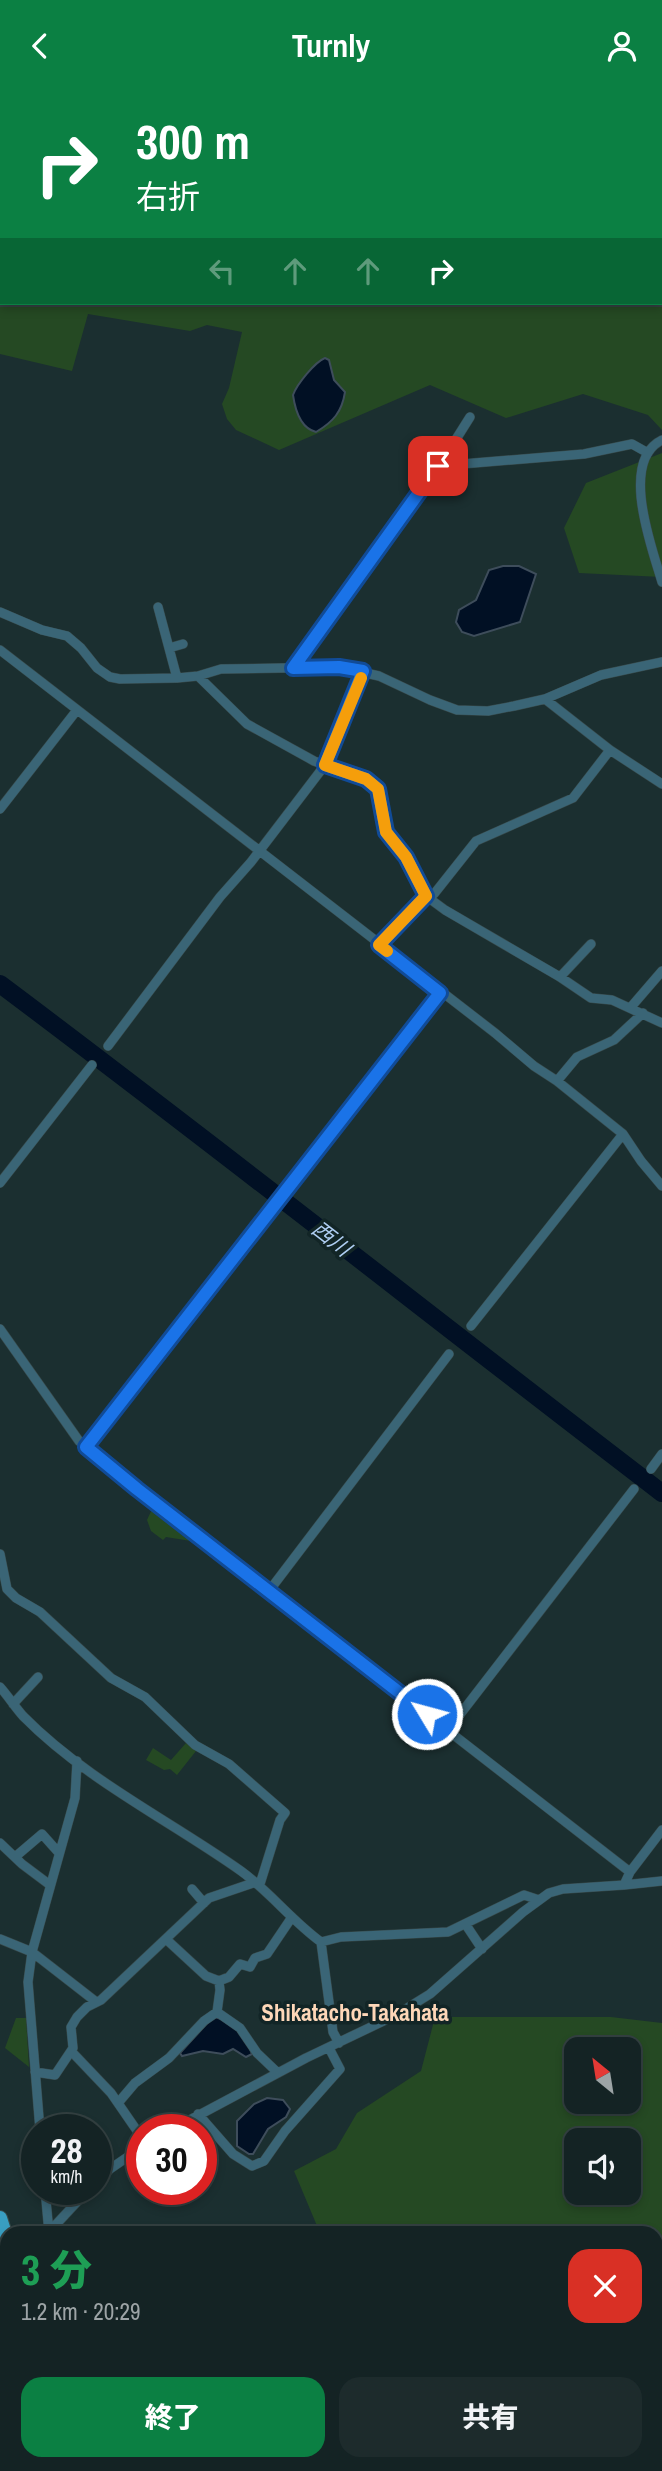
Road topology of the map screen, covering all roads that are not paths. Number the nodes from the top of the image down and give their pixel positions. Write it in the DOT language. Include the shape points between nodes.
graph roads {
  1 [pos="470,417"];
  2 [pos="662,440"];
  3 [pos="648,453"];
  4 [pos="438,466"];
  5 [pos="662,582"];
  6 [pos="159,607"];
  7 [pos="0,612"];
  8 [pos="183,644"];
  9 [pos="169,648"];
  10 [pos="0,650"];
  11 [pos="662,662"];
  12 [pos="293,668"];
  13 [pos="363,671"];
  14 [pos="198,676"];
  15 [pos="177,678"];
  16 [pos="545,699"];
  17 [pos="77,710"];
  18 [pos="610,750"];
  19 [pos="325,765"];
  20 [pos="662,784"];
  21 [pos="0,809"];
  22 [pos="258,850"];
  23 [pos="426,896"];
  24 [pos="591,944"];
  25 [pos="379,945"];
  26 [pos="662,971"];
  27 [pos="560,977"];
  28 [pos="440,993"];
  29 [pos="631,1007"];
  30 [pos="643,1013"];
  31 [pos="662,1023"];
  32 [pos="108,1046"];
  33 [pos="92,1065"];
  34 [pos="557,1081"];
  35 [pos="623,1134"];
  36 [pos="0,1183"];
  37 [pos="662,1186"];
  38 [pos="471,1326"];
  39 [pos="0,1329"];
  40 [pos="449,1354"];
  41 [pos="86,1447"];
  42 [pos="662,1454"];
  43 [pos="651,1469"];
  44 [pos="634,1489"];
  45 [pos="0,1554"];
  46 [pos="269,1591"];
  47 [pos="38,1677"];
  48 [pos="0,1686"];
  49 [pos="13,1704"];
  50 [pos="448,1730"];
  51 [pos="77,1761"];
  52 [pos="662,1830"];
  53 [pos="0,1843"];
  54 [pos="59,1853"];
  55 [pos="15,1857"];
  56 [pos="629,1872"];
  57 [pos="662,1881"];
  58 [pos="258,1883"];
  59 [pos="50,1885"];
  60 [pos="624,1885"];
  61 [pos="192,1889"];
  62 [pos="539,1900"];
  63 [pos="204,1903"];
  64 [pos="292,1917"];
  65 [pos="466,1925"];
  66 [pos="0,1939"];
  67 [pos="167,1940"];
  68 [pos="321,1941"];
  69 [pos="482,1949"];
  70 [pos="32,1952"];
  71 [pos="219,1981"];
  72 [pos="95,2001"];
  73 [pos="216,2012"];
  74 [pos="340,2043"];
  75 [pos="329,2048"];
  76 [pos="71,2052"];
  77 [pos="35,2072"];
  78 [pos="278,2073"];
  79 [pos="118,2103"];
  80 [pos="39,2114"];
  81 [pos="198,2114"];
  82 [pos="126,2115"];
  83 [pos="217,2136"];
  84 [pos="47,2205"];
  85 [pos="74,2205"];
  86 [pos="48,2226"];
  87 [pos="55,2226"];
  1 -- 4 [label="street"];
  2 -- 3 [label="street"];
  3 -- 4 [label="street" via="632,444 584,454"];
  3 -- 5 [label="street" via="640,474 642,507"];
  4 -- 12 [label="street"];
  6 -- 9 [label="street"];
  7 -- 15 [label="street" via="67,636 110,677"];
  8 -- 9 [label="street"];
  9 -- 15 [label="street"];
  10 -- 17 [label="street"];
  11 -- 16 [label="street" via="601,675"];
  12 -- 13 [label="street"];
  12 -- 14 [label="street" via="221,669"];
  13 -- 16 [label="street" via="457,710 488,711"];
  13 -- 19 [label="street"];
  14 -- 15 [label="street"];
  14 -- 19 [label="street" via="247,724"];
  16 -- 18 [label="street"];
  17 -- 21 [label="street"];
  17 -- 22 [label="street"];
  18 -- 20 [label="street"];
  18 -- 23 [label="street" via="573,798 476,841 434,894"];
  19 -- 22 [label="street"];
  19 -- 23 [label="street" via="366,779 378,789 386,832 406,857"];
  22 -- 25 [label="street"];
  22 -- 32 [label="street"];
  23 -- 25 [label="street"];
  23 -- 27 [label="street"];
  24 -- 27 [label="street"];
  25 -- 28 [label="street"];
  26 -- 29 [label="street"];
  27 -- 29 [label="street" via="591,998"];
  28 -- 34 [label="street"];
  28 -- 41 [label="street"];
  29 -- 30 [label="street"];
  30 -- 31 [label="street"];
  30 -- 34 [label="street" via="614,1040 577,1057"];
  33 -- 36 [label="street"];
  34 -- 35 [label="street"];
  35 -- 37 [label="street"];
  35 -- 38 [label="street"];
  39 -- 41 [label="street"];
  40 -- 46 [label="street"];
  41 -- 46 [label="street"];
  42 -- 43 [label="street"];
  44 -- 50 [label="street"];
  45 -- 58 [label="street" via="7,1589 16,1598 40,1612 111,1678 145,1697 195,1745 229,1764 285,1813"];
  46 -- 50 [label="street"];
  47 -- 49 [label="street"];
  48 -- 49 [label="street"];
  49 -- 51 [label="street"];
  50 -- 56 [label="street"];
  51 -- 54 [label="street" via="75,1798"];
  51 -- 58 [label="street"];
  52 -- 56 [label="street"];
  53 -- 55 [label="street"];
  54 -- 55 [label="street" via="41,1834"];
  54 -- 59 [label="street"];
  55 -- 59 [label="street"];
  56 -- 60 [label="street"];
  57 -- 60 [label="street"];
  58 -- 63 [label="street"];
  58 -- 64 [label="street"];
  59 -- 70 [label="street"];
  60 -- 62 [label="street" via="563,1889"];
  61 -- 63 [label="street"];
  62 -- 65 [label="street" via="524,1895"];
  62 -- 69 [label="street"];
  63 -- 67 [label="street"];
  64 -- 68 [label="street"];
  64 -- 71 [label="street" via="267,1954 255,1958 250,1967 240,1964"];
  65 -- 68 [label="street" via="448,1933"];
  65 -- 69 [label="street"];
  66 -- 70 [label="street"];
  67 -- 71 [label="street" via="206,1976"];
  67 -- 72 [label="street"];
  68 -- 74 [label="street" via="333,2032"];
  69 -- 74 [label="street" via="430,1994"];
  70 -- 72 [label="street"];
  70 -- 77 [label="street" via="28,1982"];
  71 -- 73 [label="street"];
  72 -- 76 [label="street" via="71,2027"];
  73 -- 78 [label="street" via="240,2028"];
  73 -- 79 [label="street"];
  74 -- 75 [label="street"];
  75 -- 78 [label="street"];
  75 -- 83 [label="street" via="340,2069 264,2161 252,2166"];
  76 -- 77 [label="street" via="55,2075"];
  76 -- 79 [label="street"];
  77 -- 80 [label="street"];
  78 -- 81 [label="street"];
  79 -- 82 [label="street"];
  84 -- 86 [label="street"];
  85 -- 87 [label="street"];
}
